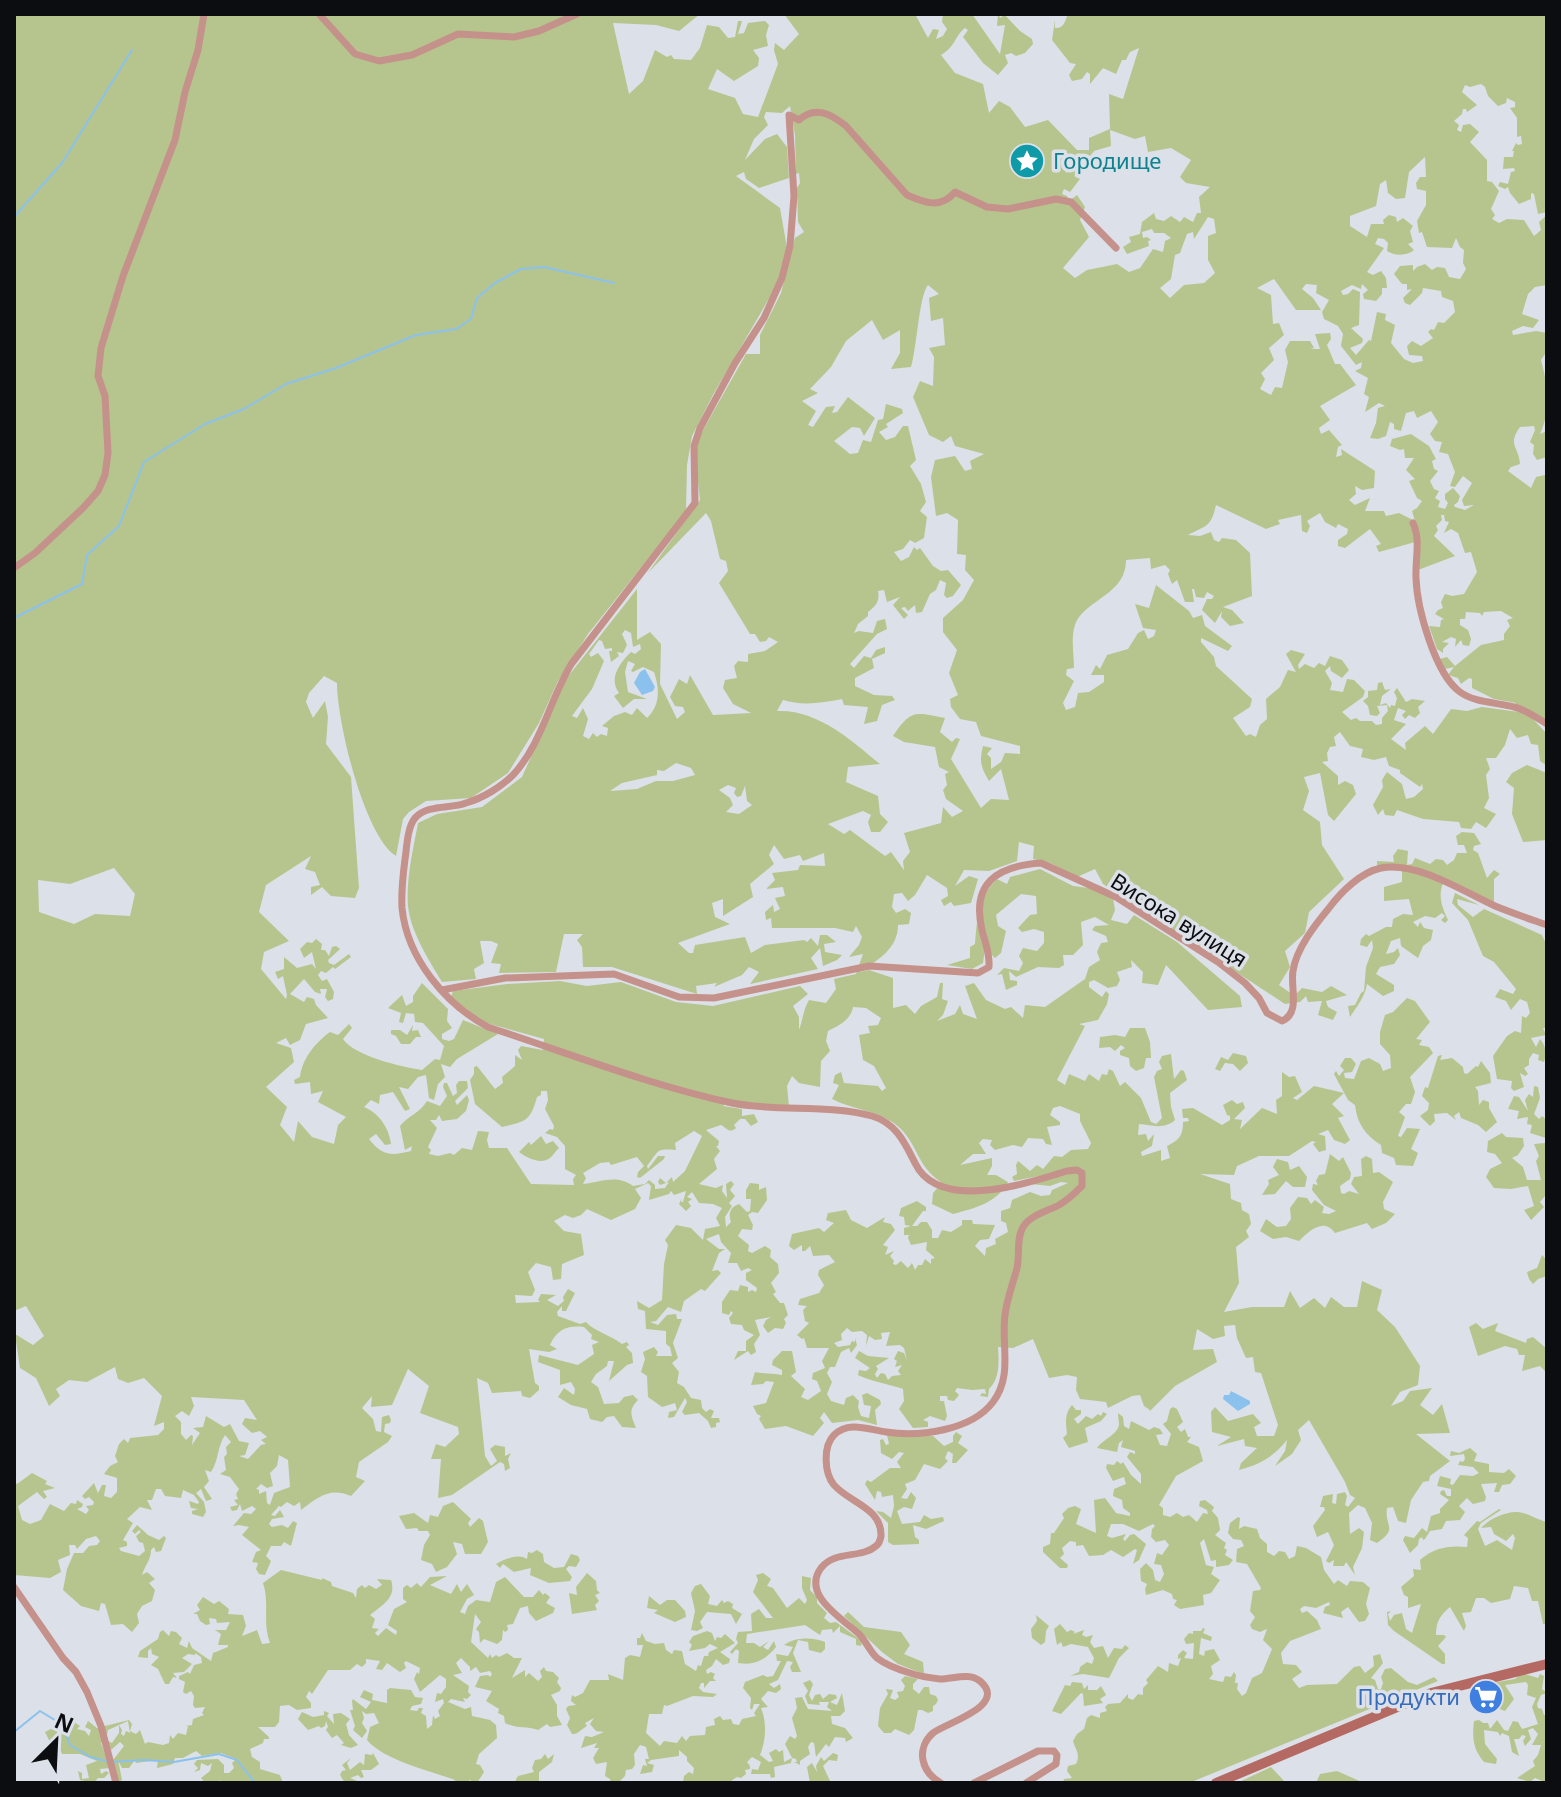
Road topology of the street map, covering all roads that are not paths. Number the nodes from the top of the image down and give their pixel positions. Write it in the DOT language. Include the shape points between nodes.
graph roads {
  1 [pos="204,14"];
  2 [pos="319,14"];
  3 [pos="577,14"];
  4 [pos="1116,248"];
  5 [pos="1413,523"];
  6 [pos="14,568"];
  7 [pos="1547,724"];
  8 [pos="1547,925"];
  9 [pos="442,990"];
  10 [pos="14,1587"];
  11 [pos="1547,1664"];
  12 [pos="116,1783"];
  13 [pos="941,1783"];
  14 [pos="974,1783"];
  15 [pos="1026,1783"];
  16 [pos="1216,1783"];
  1 -- 6 [label="street" via="175,140 101,348 105,475 83,508"];
  2 -- 3 [label="street" via="355,54 379,61 412,55 458,34 514,37"];
  4 -- 9 [label="street" via="1071,202 1056,199 1008,209 987,207 955,192 943,202 920,201 907,195 834,116 810,112 799,120 789,115 794,196 790,246 764,318 700,428 694,446 695,503 572,663 532,749 516,771 482,797 432,808 415,819 410,830 402,908 419,958"];
  5 -- 7 [label="street" via="1418,533 1418,604 1449,682 1470,698 1517,707"];
  8 -- 9 [label="street, Висока вулиця" via="1422,872 1380,868 1351,885 1318,921 1298,957 1291,1012 1282,1021 1267,1013 1245,983 1218,962 1116,897 1041,863 1002,872 985,884 979,905 989,967 978,973 869,966 697,999 614,974 505,978"];
  9 -- 13 [label="street" via="459,1010 488,1027 694,1094 736,1104 876,1117 904,1138 927,1178 949,1188 995,1189 1067,1171 1082,1173 1082,1186 1071,1197 1023,1227 1004,1317 1003,1383 991,1405 943,1429 911,1434 844,1428 832,1437 826,1454 835,1486 880,1522 881,1540 878,1546 837,1557 821,1568 816,1577 822,1600 877,1658 925,1677 970,1676 986,1688 984,1703 933,1733 923,1748 924,1766"];
  10 -- 12 [label="street" via="82,1682"];
  11 -- 16 [label="main road" via="1431,1693"];
  14 -- 15 [label="street" via="1043,1749 1054,1751 1056,1764"];
}
